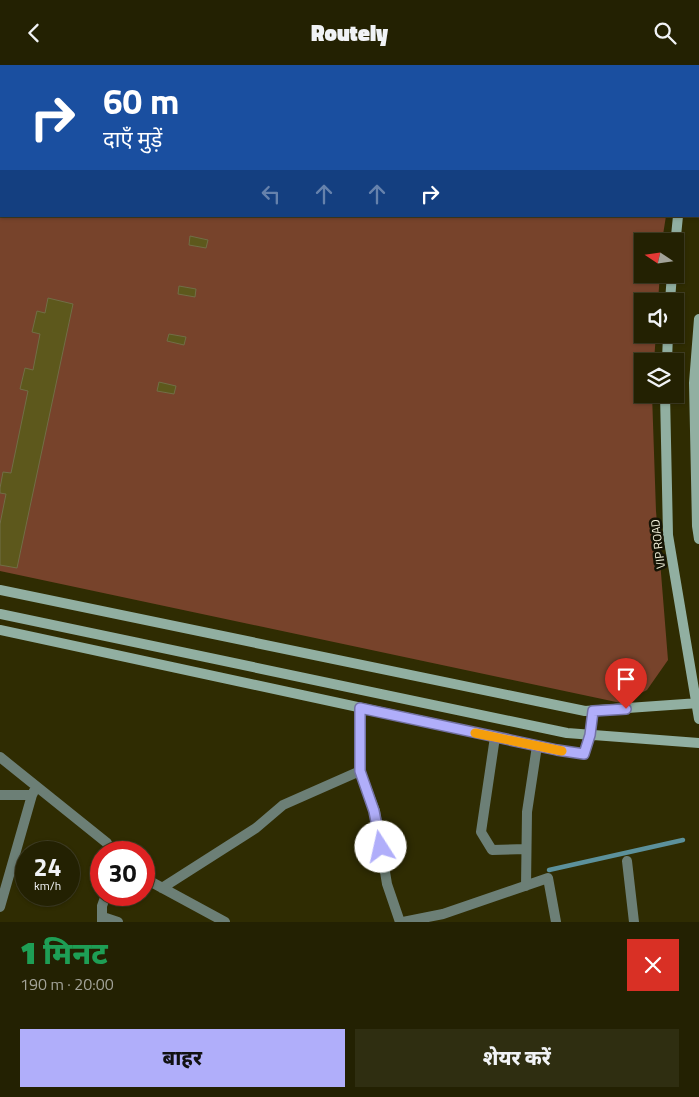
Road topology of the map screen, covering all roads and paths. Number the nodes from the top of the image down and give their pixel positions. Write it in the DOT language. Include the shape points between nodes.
graph roads {
  1 [pos="678,217"];
  2 [pos="676,233"];
  3 [pos="699,319"];
  4 [pos="665,403"];
  5 [pos="699,539"];
  6 [pos="0,590"];
  7 [pos="0,614"];
  8 [pos="0,630"];
  9 [pos="698,703"];
  10 [pos="360,708"];
  11 [pos="593,711"];
  12 [pos="699,719"];
  13 [pos="590,735"];
  14 [pos="495,737"];
  15 [pos="699,743"];
  16 [pos="537,746"];
  17 [pos="0,757"];
  18 [pos="360,771"];
  19 [pos="34,790"];
  20 [pos="0,795"];
  21 [pos="103,841"];
  22 [pos="526,849"];
  23 [pos="627,861"];
  24 [pos="155,884"];
  25 [pos="526,886"];
  26 [pos="162,888"];
  27 [pos="102,906"];
  28 [pos="0,907"];
  29 [pos="102,919"];
  30 [pos="118,922"];
  31 [pos="224,922"];
  32 [pos="402,922"];
  33 [pos="556,922"];
  34 [pos="634,922"];
  1 -- 2 [label="street"];
  3 -- 5 [label="street" via="694,383"];
  4 -- 9 [label="street, VIP ROAD" via="668,535"];
  6 -- 11 [label="street"];
  7 -- 13 [label="street" via="567,733"];
  8 -- 10 [label="street"];
  9 -- 11 [label="street"];
  9 -- 12 [label="street, VIP ROAD"];
  10 -- 14 [label="street"];
  10 -- 18 [label="street"];
  11 -- 13 [label="street"];
  13 -- 15 [label="street"];
  13 -- 16 [label="street" via="584,754"];
  14 -- 16 [label="street"];
  14 -- 22 [label="street" via="481,832 492,850"];
  16 -- 22 [label="street" via="527,812"];
  17 -- 19 [label="street"];
  18 -- 26 [label="street" via="283,805 256,828"];
  18 -- 32 [label="street" via="374,811 387,884"];
  19 -- 20 [label="street"];
  19 -- 21 [label="street"];
  19 -- 28 [label="street"];
  22 -- 25 [label="street"];
  23 -- 34 [label="street"];
  24 -- 26 [label="street"];
  25 -- 32 [label="street" via="443,914"];
  25 -- 33 [label="street" via="548,878"];
  26 -- 31 [label="street"];
  27 -- 29 [label="street"];
  29 -- 30 [label="street"];
}
